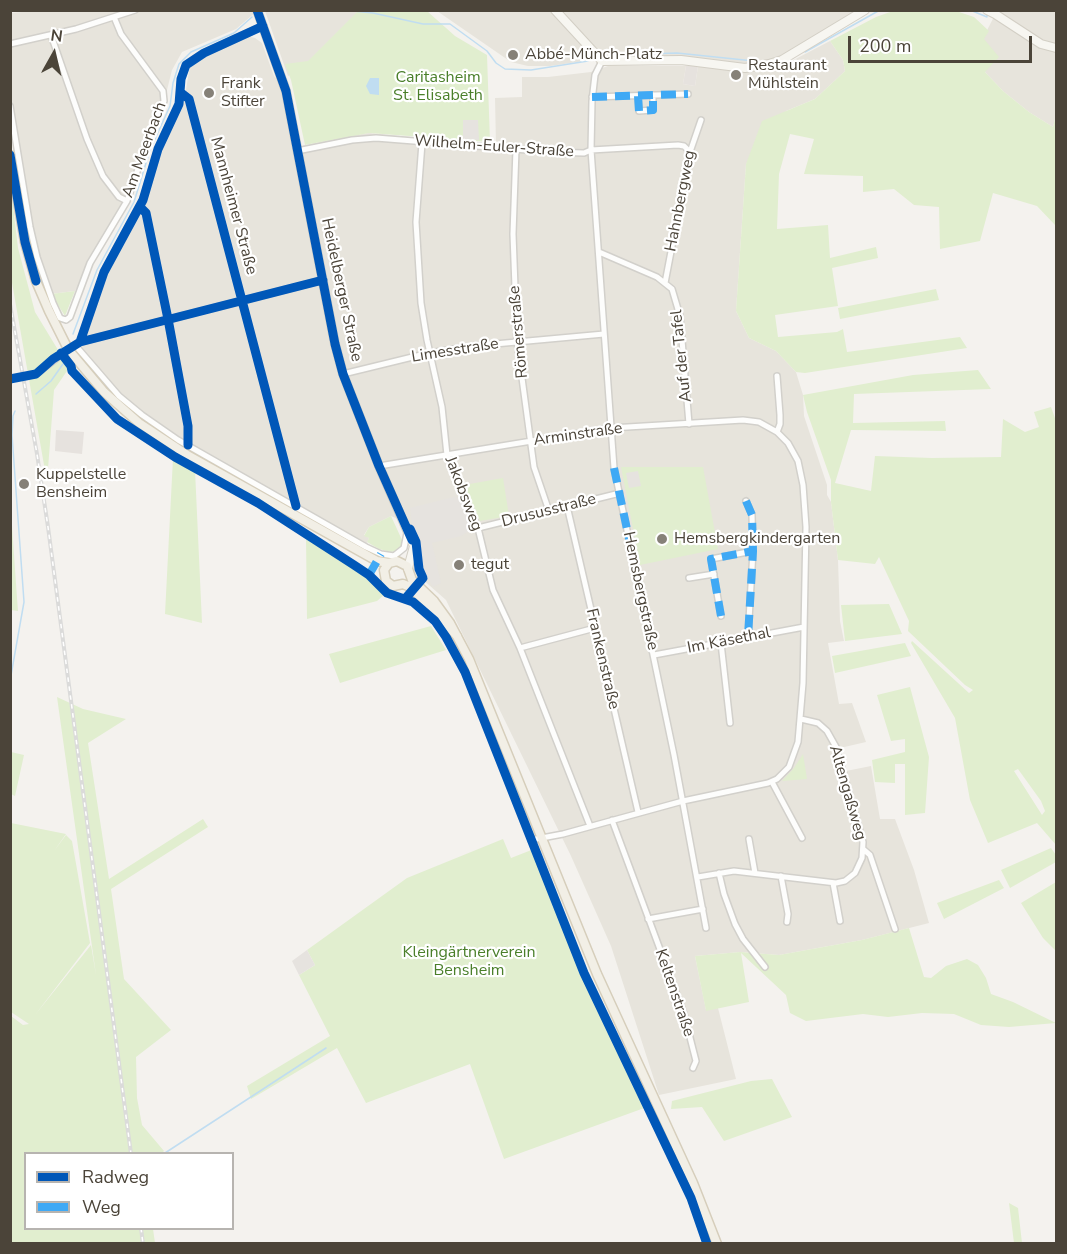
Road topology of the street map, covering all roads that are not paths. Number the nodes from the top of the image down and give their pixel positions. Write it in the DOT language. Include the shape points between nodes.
graph roads {
  1 [pos="135,10"];
  2 [pos="257,10"];
  3 [pos="555,10"];
  4 [pos="865,10"];
  5 [pos="987,10"];
  6 [pos="114,17"];
  7 [pos="263,26"];
  8 [pos="51,35"];
  9 [pos="10,44"];
  10 [pos="1056,48"];
  11 [pos="602,61"];
  12 [pos="180,92"];
  13 [pos="688,94"];
  14 [pos="653,95"];
  15 [pos="638,96"];
  16 [pos="592,97"];
  17 [pos="10,106"];
  18 [pos="702,120"];
  19 [pos="422,143"];
  20 [pos="516,149"];
  21 [pos="591,150"];
  22 [pos="297,151"];
  23 [pos="690,152"];
  24 [pos="10,155"];
  25 [pos="127,201"];
  26 [pos="140,207"];
  27 [pos="599,252"];
  28 [pos="323,280"];
  29 [pos="665,283"];
  30 [pos="243,299"];
  31 [pos="168,319"];
  32 [pos="604,334"];
  33 [pos="518,341"];
  34 [pos="74,345"];
  35 [pos="429,352"];
  36 [pos="343,374"];
  37 [pos="29,375"];
  38 [pos="777,376"];
  39 [pos="689,424"];
  40 [pos="611,428"];
  41 [pos="777,432"];
  42 [pos="529,442"];
  43 [pos="188,445"];
  44 [pos="447,455"];
  45 [pos="379,466"];
  46 [pos="620,493"];
  47 [pos="746,501"];
  48 [pos="296,506"];
  49 [pos="567,506"];
  50 [pos="549,511"];
  51 [pos="407,528"];
  52 [pos="477,528"];
  53 [pos="412,540"];
  54 [pos="753,551"];
  55 [pos="390,565"];
  56 [pos="409,571"];
  57 [pos="714,574"];
  58 [pos="689,578"];
  59 [pos="404,584"];
  60 [pos="721,616"];
  61 [pos="804,627"];
  62 [pos="595,628"];
  63 [pos="457,636"];
  64 [pos="748,638"];
  65 [pos="721,642"];
  66 [pos="520,648"];
  67 [pos="654,655"];
  68 [pos="801,719"];
  69 [pos="730,723"];
  70 [pos="772,782"];
  71 [pos="683,801"];
  72 [pos="638,812"];
  73 [pos="612,820"];
  74 [pos="590,826"];
  75 [pos="541,838"];
  76 [pos="802,838"];
  77 [pos="749,839"];
  78 [pos="531,840"];
  79 [pos="863,849"];
  80 [pos="719,873"];
  81 [pos="755,873"];
  82 [pos="781,876"];
  83 [pos="698,877"];
  84 [pos="833,883"];
  85 [pos="703,909"];
  86 [pos="648,919"];
  87 [pos="840,921"];
  88 [pos="787,922"];
  89 [pos="706,928"];
  90 [pos="895,929"];
  91 [pos="765,967"];
  92 [pos="693,1068"];
  93 [pos="717,1244"];
  1 -- 6 [label="street"];
  2 -- 7 [label="street, Heidelberger Straße"];
  3 -- 11 [label="street"];
  4 -- 11 [label="street" via="782,60 757,67 681,60"];
  5 -- 10 [label="street" via="1041,44"];
  6 -- 8 [label="street"];
  6 -- 25 [label="street, Am Meerbach" via="120,34 165,97"];
  7 -- 12 [label="street" via="193,59 183,72"];
  7 -- 22 [label="street, Heidelberger Straße" via="286,91"];
  8 -- 9 [label="street"];
  8 -- 25 [label="street" via="87,139 104,176 119,197"];
  11 -- 16 [label="street, Hemsbergstraße"];
  12 -- 26 [label="street"];
  12 -- 30 [label="street, Mannheimer Straße" via="189,99"];
  13 -- 14 [label="street"];
  14 -- 15 [label="street"];
  14 -- 15 [label="street" via="653,110 639,111"];
  15 -- 16 [label="street"];
  16 -- 21 [label="street, Hemsbergstraße"];
  17 -- 25 [label="street, Am Meerbach" via="37,257 60,318 70,317 90,263"];
  18 -- 23 [label="street, Hahnbergweg"];
  19 -- 20 [label="street, Wilhelm-Euler-Straße"];
  19 -- 22 [label="street, Wilhelm-Euler-Straße" via="370,138"];
  19 -- 35 [label="street, Jakobsweg" via="416,222 421,303"];
  20 -- 21 [label="street, Wilhelm-Euler-Straße" via="568,153"];
  20 -- 33 [label="street, Römerstraße" via="513,234"];
  21 -- 23 [label="street, Wilhelm-Euler-Straße" via="678,145"];
  21 -- 27 [label="street, Hemsbergstraße"];
  22 -- 28 [label="street, Heidelberger Straße"];
  23 -- 29 [label="street, Hahnbergweg"];
  24 -- 34 [label="main road" via="36,281 49,311"];
  26 -- 31 [label="street" via="146,213"];
  26 -- 34 [label="street" via="104,272"];
  27 -- 29 [label="street"];
  27 -- 32 [label="street, Hemsbergstraße"];
  28 -- 30 [label="street"];
  28 -- 36 [label="street, Heidelberger Straße"];
  29 -- 39 [label="street, Auf der Tafel" via="672,289 680,316"];
  30 -- 31 [label="street"];
  30 -- 48 [label="street, Mannheimer Straße"];
  31 -- 34 [label="street"];
  31 -- 43 [label="street"];
  32 -- 33 [label="street, Limesstraße"];
  32 -- 40 [label="street, Hemsbergstraße"];
  33 -- 35 [label="street, Limesstraße"];
  33 -- 42 [label="street, Römerstraße"];
  34 -- 37 [label="street" via="36,374"];
  34 -- 43 [label="street" via="119,396"];
  34 -- 55 [label="main road" via="104,392 158,437"];
  35 -- 36 [label="street, Limesstraße"];
  35 -- 44 [label="street, Jakobsweg" via="442,407"];
  36 -- 45 [label="street, Heidelberger Straße"];
  38 -- 41 [label="street"];
  39 -- 40 [label="street, Arminstraße"];
  39 -- 41 [label="street, Arminstraße" via="751,420"];
  40 -- 42 [label="street, Arminstraße"];
  40 -- 46 [label="street, Hemsbergstraße"];
  41 -- 61 [label="street, Arminstraße" via="798,461 803,485"];
  42 -- 44 [label="street, Arminstraße"];
  42 -- 50 [label="street, Römerstraße"];
  43 -- 48 [label="street"];
  44 -- 45 [label="street, Arminstraße"];
  44 -- 52 [label="street, Jakobsweg"];
  45 -- 51 [label="street, Heidelberger Straße"];
  46 -- 49 [label="street, Drususstraße"];
  46 -- 67 [label="street, Hemsbergstraße"];
  47 -- 54 [label="street" via="752,515"];
  48 -- 51 [label="street" via="388,556 404,548"];
  49 -- 50 [label="street, Drususstraße"];
  49 -- 62 [label="street, Frankenstraße"];
  50 -- 52 [label="street, Drususstraße"];
  51 -- 53 [label="street, Heidelberger Straße"];
  52 -- 66 [label="street, Jakobsweg" via="493,590"];
  53 -- 55 [label="street" via="407,554"];
  53 -- 56 [label="street"];
  54 -- 57 [label="street" via="711,559"];
  54 -- 64 [label="street"];
  55 -- 56 [label="main road" via="404,563"];
  55 -- 59 [label="main road" via="384,578 389,584"];
  56 -- 59 [label="main road"];
  56 -- 63 [label="main road"];
  57 -- 58 [label="street"];
  57 -- 60 [label="street"];
  59 -- 63 [label="main road"];
  61 -- 64 [label="street, Im Käsethal"];
  61 -- 68 [label="street, Arminstraße"];
  62 -- 66 [label="street"];
  62 -- 72 [label="street, Frankenstraße"];
  63 -- 75 [label="main road"];
  64 -- 65 [label="street, Im Käsethal"];
  65 -- 67 [label="street, Im Käsethal"];
  65 -- 69 [label="street"];
  66 -- 74 [label="street, Jakobsweg"];
  67 -- 71 [label="street, Hemsbergstraße"];
  68 -- 70 [label="street, Arminstraße" via="793,760"];
  68 -- 79 [label="street, Altengaßweg" via="818,723 836,747"];
  70 -- 71 [label="street"];
  70 -- 76 [label="street"];
  71 -- 72 [label="street"];
  71 -- 83 [label="street, Hemsbergstraße"];
  72 -- 73 [label="street"];
  73 -- 74 [label="street"];
  73 -- 86 [label="street, Keltenstraße"];
  74 -- 75 [label="street"];
  75 -- 78 [label="street"];
  75 -- 93 [label="main road"];
  77 -- 81 [label="street"];
  79 -- 84 [label="street, Altengaßweg" via="855,873 845,881"];
  79 -- 90 [label="street, Altengaßweg" via="870,855"];
  80 -- 81 [label="street"];
  80 -- 83 [label="street"];
  80 -- 91 [label="street" via="735,924"];
  81 -- 82 [label="street"];
  82 -- 84 [label="street"];
  82 -- 88 [label="street"];
  83 -- 85 [label="street, Hemsbergstraße"];
  84 -- 87 [label="street"];
  85 -- 86 [label="street"];
  85 -- 89 [label="street, Hemsbergstraße"];
  86 -- 92 [label="street, Keltenstraße" via="688,1025 696,1061"];
}
